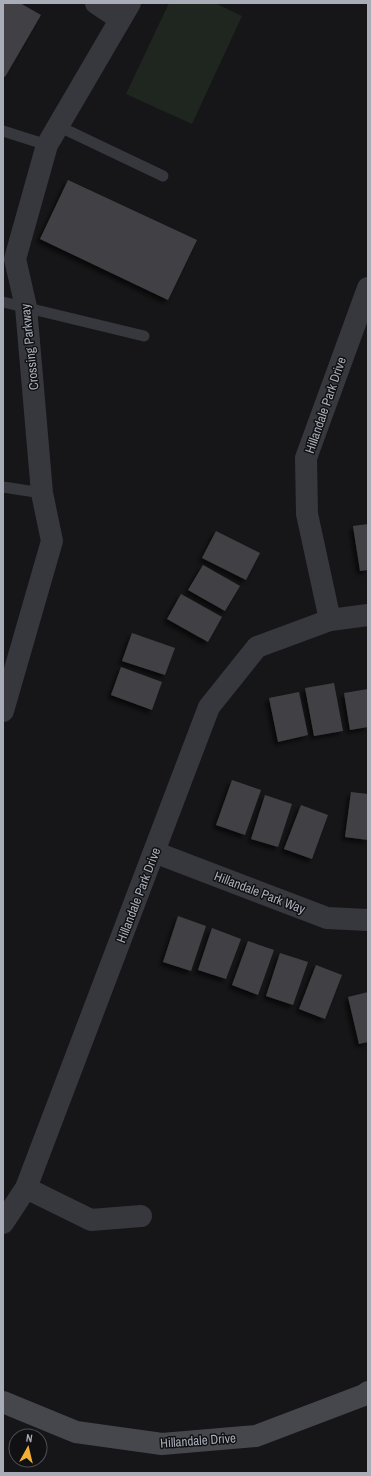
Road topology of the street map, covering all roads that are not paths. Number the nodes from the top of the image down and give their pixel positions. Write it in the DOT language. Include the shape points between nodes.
graph roads {
  1 [pos="96,3"];
  2 [pos="125,11"];
  3 [pos="58,126"];
  4 [pos="3,131"];
  5 [pos="47,146"];
  6 [pos="163,176"];
  7 [pos="368,288"];
  8 [pos="3,302"];
  9 [pos="26,307"];
  10 [pos="144,336"];
  11 [pos="3,487"];
  12 [pos="42,493"];
  13 [pos="368,615"];
  14 [pos="330,620"];
  15 [pos="3,711"];
  16 [pos="154,852"];
  17 [pos="368,920"];
  18 [pos="26,1188"];
  19 [pos="141,1216"];
  20 [pos="3,1223"];
  21 [pos="368,1392"];
  22 [pos="3,1402"];
  1 -- 2 [label="street"];
  2 -- 3 [label="street, Crossing Parkway"];
  3 -- 5 [label="street, Crossing Parkway"];
  3 -- 6 [label="lane"];
  4 -- 5 [label="lane"];
  5 -- 9 [label="street, Crossing Parkway" via="15,259"];
  7 -- 14 [label="street, Hillandale Park Drive" via="306,458 307,514"];
  8 -- 9 [label="lane"];
  9 -- 10 [label="lane"];
  9 -- 12 [label="street, Crossing Parkway"];
  11 -- 12 [label="lane"];
  12 -- 15 [label="street, Crossing Parkway" via="52,541"];
  13 -- 14 [label="street, Hillandale Park Drive"];
  14 -- 16 [label="street, Hillandale Park Drive" via="257,647 209,707"];
  16 -- 17 [label="street, Hillandale Park Way" via="327,918"];
  16 -- 18 [label="street, Hillandale Park Drive"];
  18 -- 19 [label="street" via="91,1220"];
  18 -- 20 [label="street, Hillandale Park Drive"];
  21 -- 22 [label="main road, Hillandale Drive" via="256,1436 162,1444 76,1432"];
}
